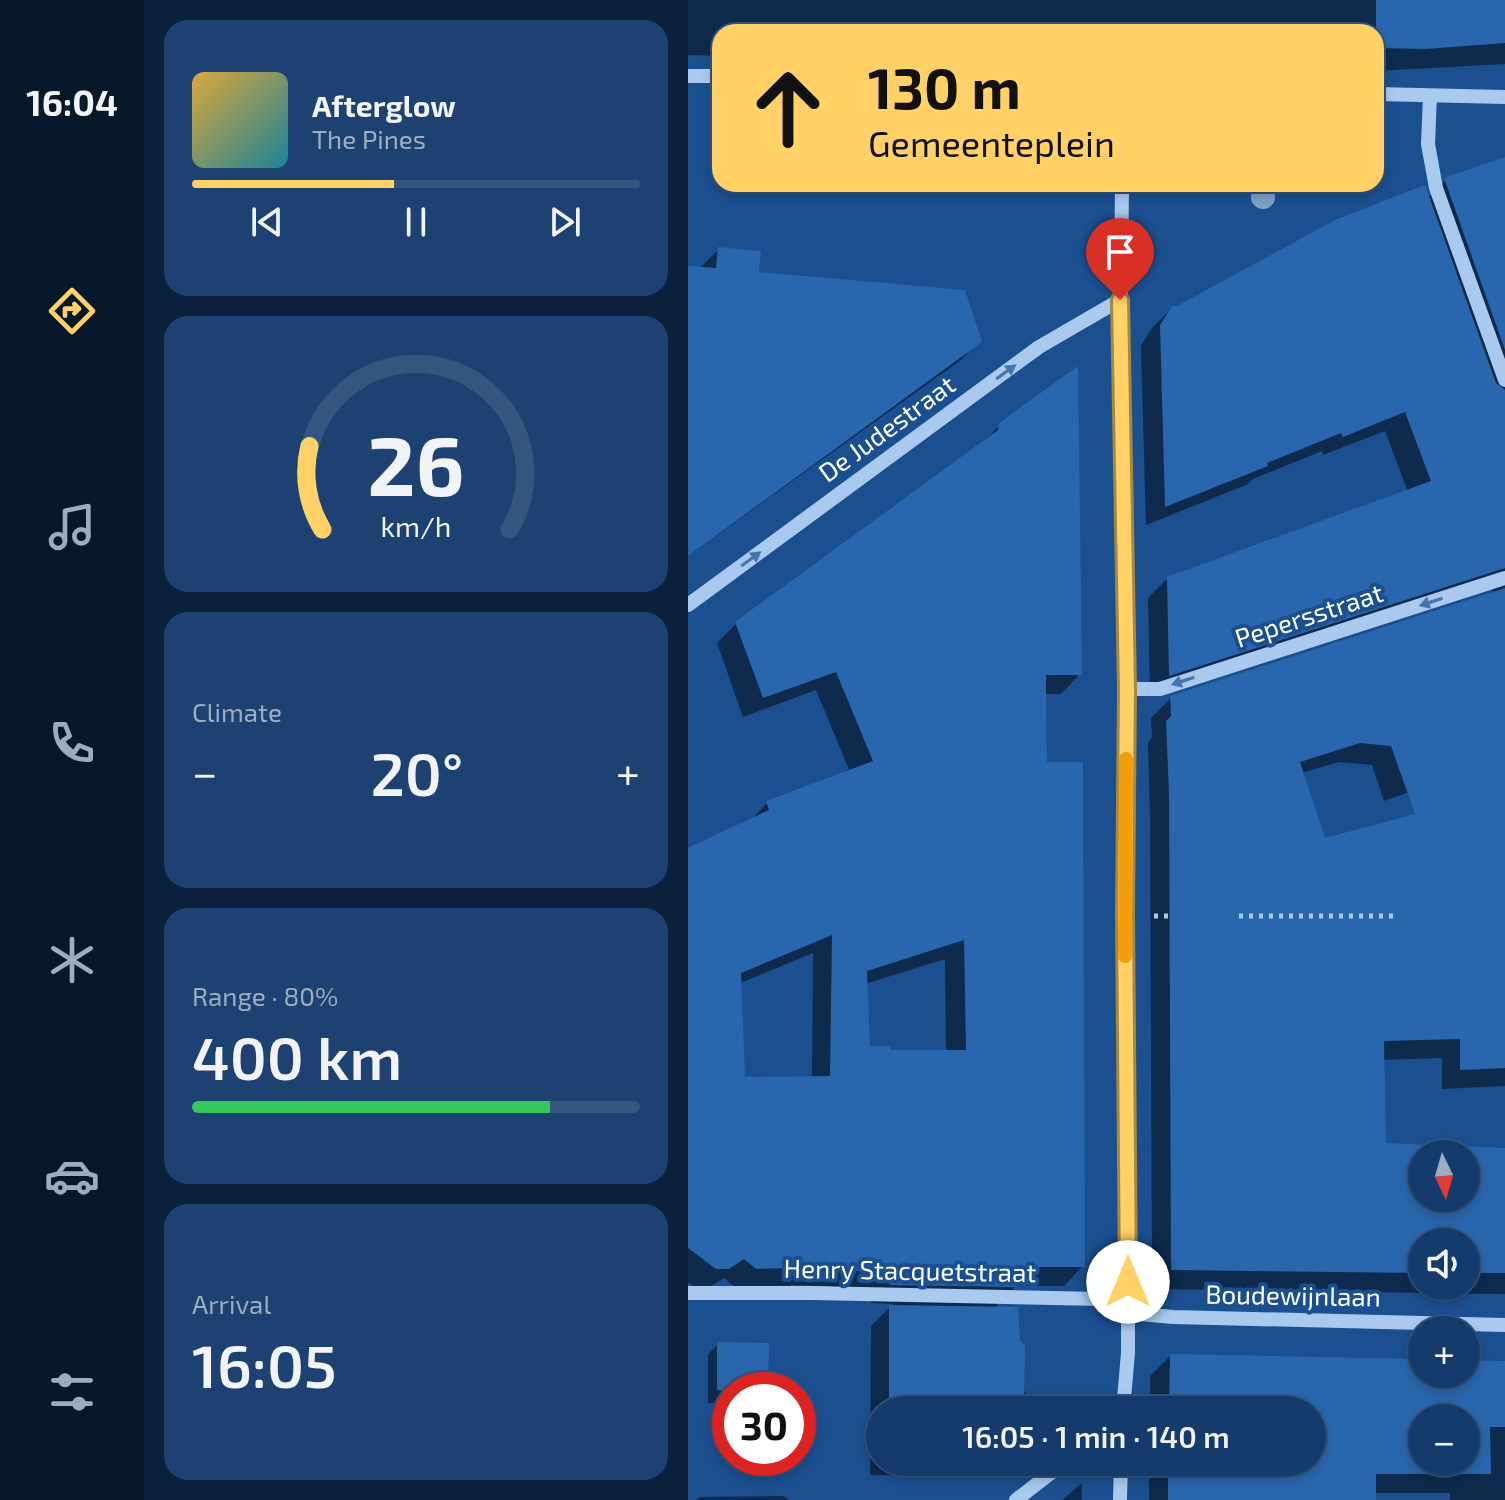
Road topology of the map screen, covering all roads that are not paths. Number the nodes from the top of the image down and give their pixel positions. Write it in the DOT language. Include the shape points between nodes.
graph roads {
  1 [pos="688,76"];
  2 [pos="712,76"];
  3 [pos="1384,94"];
  4 [pos="1430,96"];
  5 [pos="1505,97"];
  6 [pos="1122,192"];
  7 [pos="1120,300"];
  8 [pos="1505,380"];
  9 [pos="1505,578"];
  10 [pos="688,605"];
  11 [pos="1127,689"];
  12 [pos="688,1293"];
  13 [pos="1128,1313"];
  14 [pos="1505,1325"];
  15 [pos="1124,1396"];
  16 [pos="1047,1476"];
  17 [pos="1121,1476"];
  18 [pos="1016,1500"];
  19 [pos="1120,1500"];
  1 -- 2 [label="street"];
  3 -- 4 [label="street"];
  4 -- 5 [label="street"];
  4 -- 8 [label="street" via="1428,144 1436,188"];
  6 -- 7 [label="street"];
  10 -- 7 [label="street, De Judestraat, one-way" via="1039,347"];
  7 -- 11 [label="street"];
  9 -- 11 [label="street, Pepersstraat, one-way" via="1160,689"];
  11 -- 13 [label="street"];
  12 -- 13 [label="street, Henry Stacquetstraat" via="1102,1299"];
  13 -- 14 [label="street, Boudewijnlaan"];
  13 -- 15 [label="street"];
  16 -- 18 [label="street"];
  17 -- 19 [label="street"];
}
